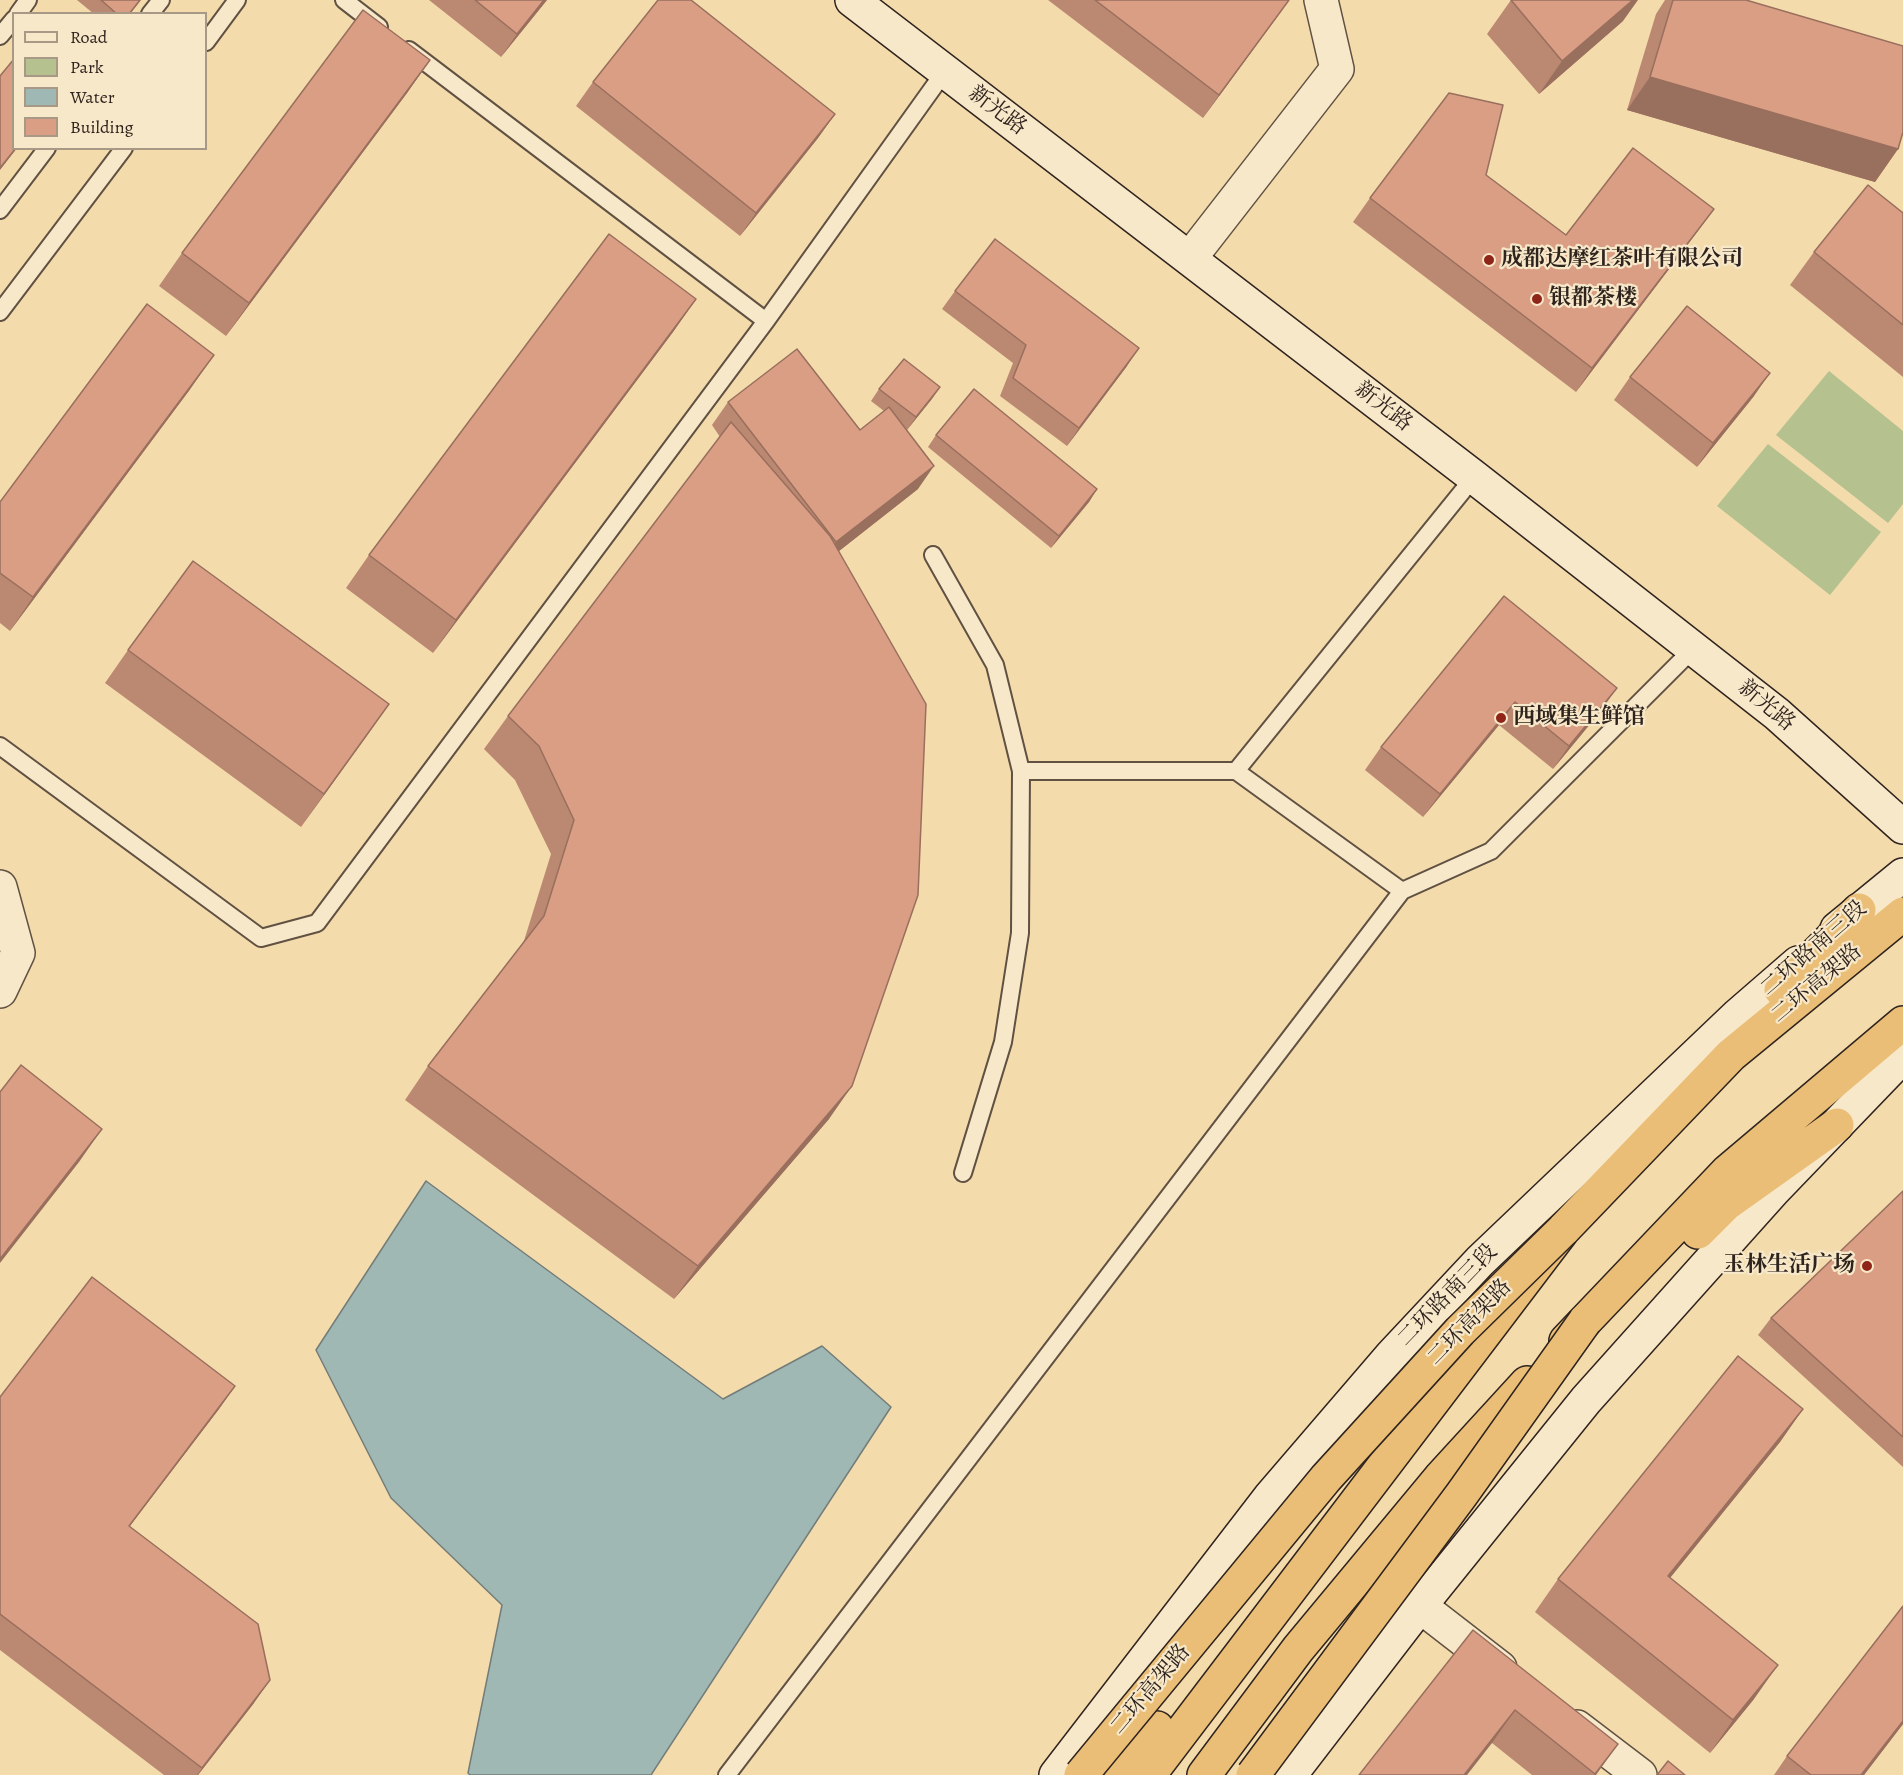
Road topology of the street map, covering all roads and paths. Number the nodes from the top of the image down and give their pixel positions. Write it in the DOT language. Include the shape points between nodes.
graph roads {
  1 [pos="161,0"];
  2 [pos="237,0"];
  3 [pos="344,0"];
  4 [pos="852,0"];
  5 [pos="1321,0"];
  6 [pos="152,12"];
  7 [pos="12,21"];
  8 [pos="0,36"];
  9 [pos="207,41"];
  10 [pos="945,71"];
  11 [pos="45,150"];
  12 [pos="122,150"];
  13 [pos="0,210"];
  14 [pos="1190,258"];
  15 [pos="0,312"];
  16 [pos="766,321"];
  17 [pos="1474,477"];
  18 [pos="933,555"];
  19 [pos="1694,648"];
  20 [pos="0,746"];
  21 [pos="1021,771"];
  22 [pos="1236,771"];
  23 [pos="1903,827"];
  24 [pos="1903,875"];
  25 [pos="0,886"];
  26 [pos="1402,891"];
  27 [pos="1859,910"];
  28 [pos="1903,914"];
  29 [pos="0,990"];
  30 [pos="1903,1023"];
  31 [pos="1903,1056"];
  32 [pos="1837,1125"];
  33 [pos="963,1173"];
  34 [pos="1563,1230"];
  35 [pos="1585,1321"];
  36 [pos="1420,1606"];
  37 [pos="1521,1684"];
  38 [pos="1557,1712"];
  39 [pos="727,1775"];
  40 [pos="1056,1775"];
  41 [pos="1081,1775"];
  42 [pos="1120,1775"];
  43 [pos="1149,1775"];
  44 [pos="1204,1775"];
  45 [pos="1233,1775"];
  46 [pos="1252,1775"];
  47 [pos="1290,1775"];
  48 [pos="1640,1775"];
  1 -- 6 [label="lane"];
  2 -- 9 [label="lane"];
  3 -- 16 [label="lane"];
  4 -- 10 [label="main road, 新光路"];
  5 -- 14 [label="main road" via="1337,69"];
  7 -- 8 [label="lane"];
  10 -- 14 [label="main road, 新光路"];
  10 -- 16 [label="lane"];
  11 -- 13 [label="lane"];
  12 -- 15 [label="lane"];
  14 -- 17 [label="main road, 新光路"];
  16 -- 20 [label="lane" via="316,923 261,938"];
  17 -- 19 [label="main road, 新光路"];
  17 -- 22 [label="lane"];
  18 -- 21 [label="lane" via="995,665"];
  19 -- 23 [label="main road, 新光路" via="1778,714"];
  19 -- 26 [label="lane" via="1491,851"];
  21 -- 22 [label="lane"];
  21 -- 33 [label="lane" via="1020,933 1003,1042"];
  22 -- 26 [label="lane"];
  24 -- 27 [label="main road, 二环路南三段"];
  25 -- 29 [label="main road" via="18,953"];
  26 -- 39 [label="lane"];
  27 -- 40 [label="main road, 二环路南三段" via="1738,1015 1480,1261 1392,1355 1270,1497"];
  27 -- 42 [label="highway" via="1634,1141 1335,1499"];
  28 -- 34 [label="highway, 二环高架路" via="1731,1055"];
  30 -- 35 [label="highway" via="1728,1171"];
  31 -- 32 [label="main road"];
  32 -- 36 [label="main road" via="1586,1400"];
  32 -- 45 [label="highway" via="1726,1204 1599,1329 1288,1702"];
  34 -- 41 [label="highway, 二环高架路, bridge" via="1460,1331 1326,1478"];
  34 -- 43 [label="highway, bridge"];
  35 -- 44 [label="highway, bridge" via="1440,1478 1298,1649"];
  35 -- 46 [label="highway, bridge" via="1462,1494"];
  36 -- 37 [label="main road"];
  36 -- 47 [label="main road"];
  38 -- 48 [label="main road"];
}
